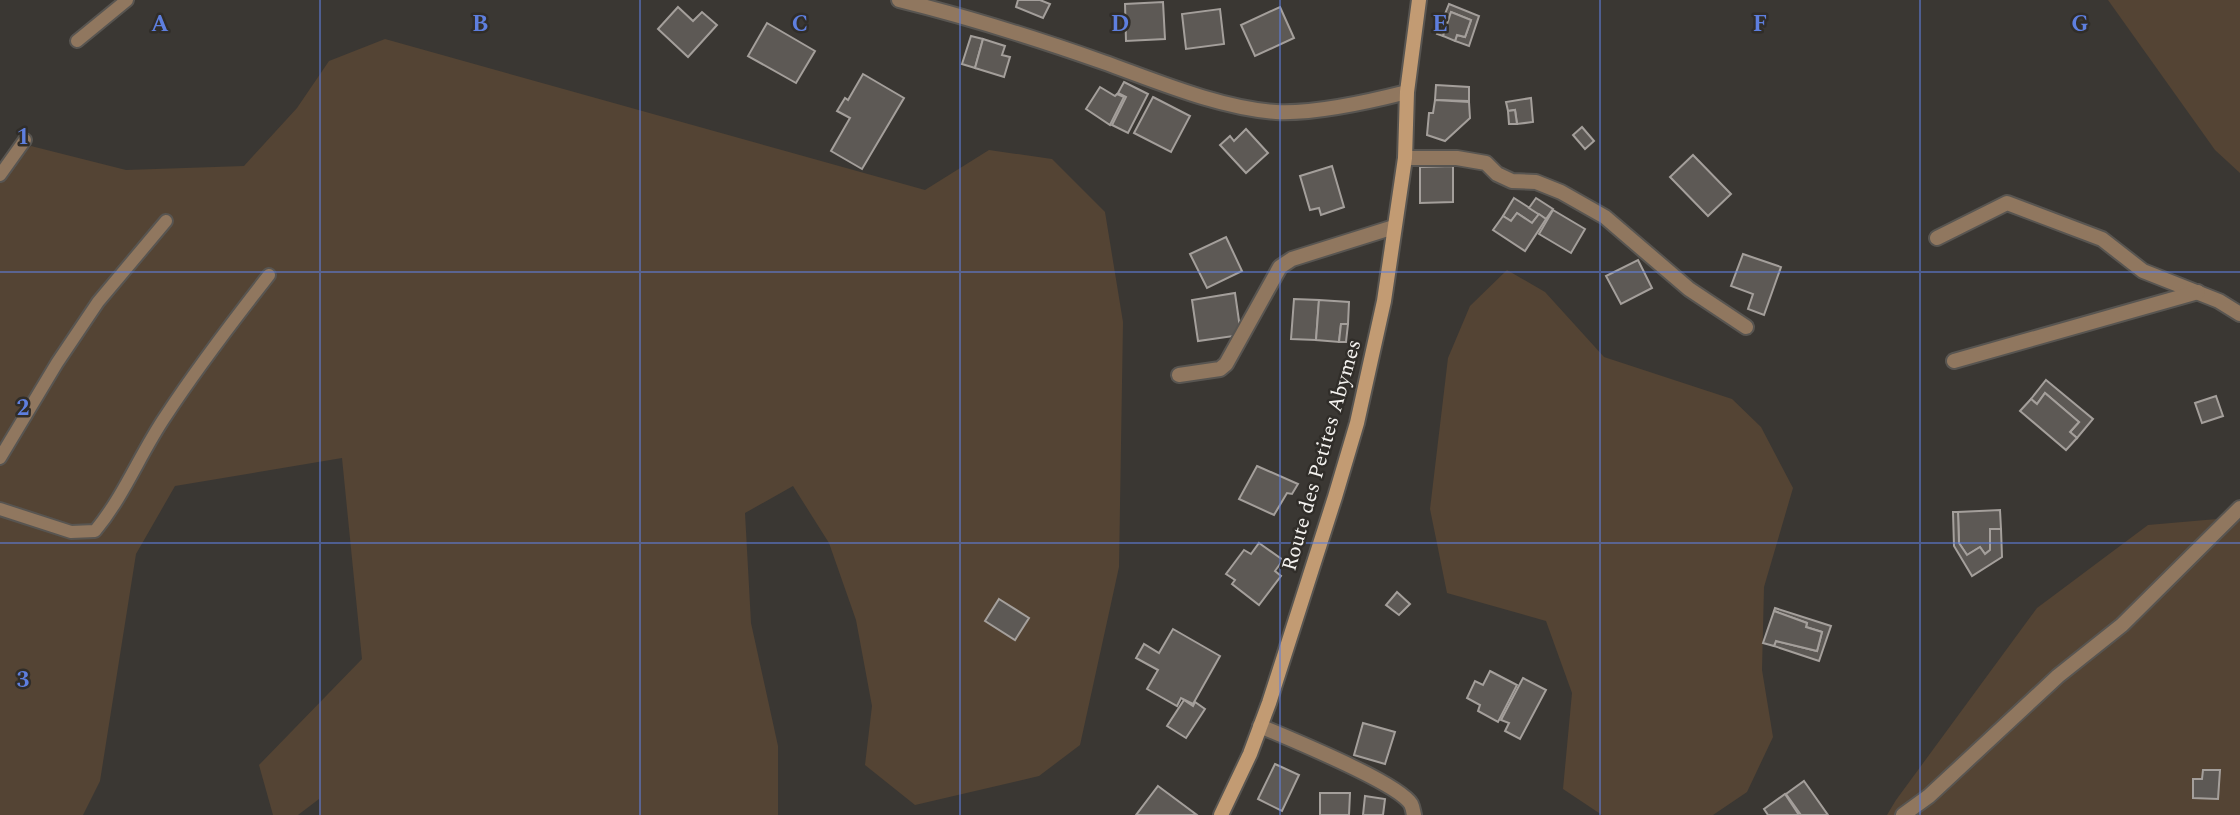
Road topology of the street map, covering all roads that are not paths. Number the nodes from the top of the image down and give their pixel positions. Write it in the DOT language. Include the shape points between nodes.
graph roads {
  1 [pos="127,0"];
  2 [pos="899,0"];
  3 [pos="1419,0"];
  4 [pos="77,41"];
  5 [pos="1408,92"];
  6 [pos="26,140"];
  7 [pos="1405,158"];
  8 [pos="0,175"];
  9 [pos="166,221"];
  10 [pos="1394,227"];
  11 [pos="1937,238"];
  12 [pos="269,275"];
  13 [pos="2198,292"];
  14 [pos="2240,314"];
  15 [pos="1746,327"];
  16 [pos="1954,361"];
  17 [pos="1179,376"];
  18 [pos="0,458"];
  19 [pos="2240,508"];
  20 [pos="0,509"];
  21 [pos="1260,726"];
  22 [pos="1221,815"];
  23 [pos="1414,815"];
  24 [pos="1903,815"];
  1 -- 4 [label="lane"];
  2 -- 5 [label="street" via="1043,41 1190,93 1248,107 1277,112 1334,107"];
  3 -- 5 [label="main road, Route des Petites Abymes"];
  5 -- 7 [label="main road, Route des Petites Abymes"];
  6 -- 8 [label="lane"];
  7 -- 10 [label="main road, Route des Petites Abymes"];
  7 -- 15 [label="street" via="1486,163 1513,181 1536,181 1561,192 1605,217 1689,289"];
  9 -- 18 [label="lane" via="98,302"];
  10 -- 17 [label="street" via="1292,259 1280,267 1226,364"];
  10 -- 21 [label="main road, Route des Petites Abymes" via="1384,300 1357,423"];
  11 -- 13 [label="street" via="2007,203 2102,239 2143,271"];
  12 -- 20 [label="lane" via="170,409 111,512 95,531 71,532"];
  13 -- 14 [label="street"];
  13 -- 16 [label="street"];
  19 -- 24 [label="street" via="2122,625 2057,676"];
  21 -- 22 [label="main road, Route des Petites Abymes"];
  21 -- 23 [label="street" via="1394,789 1411,804"];
}
